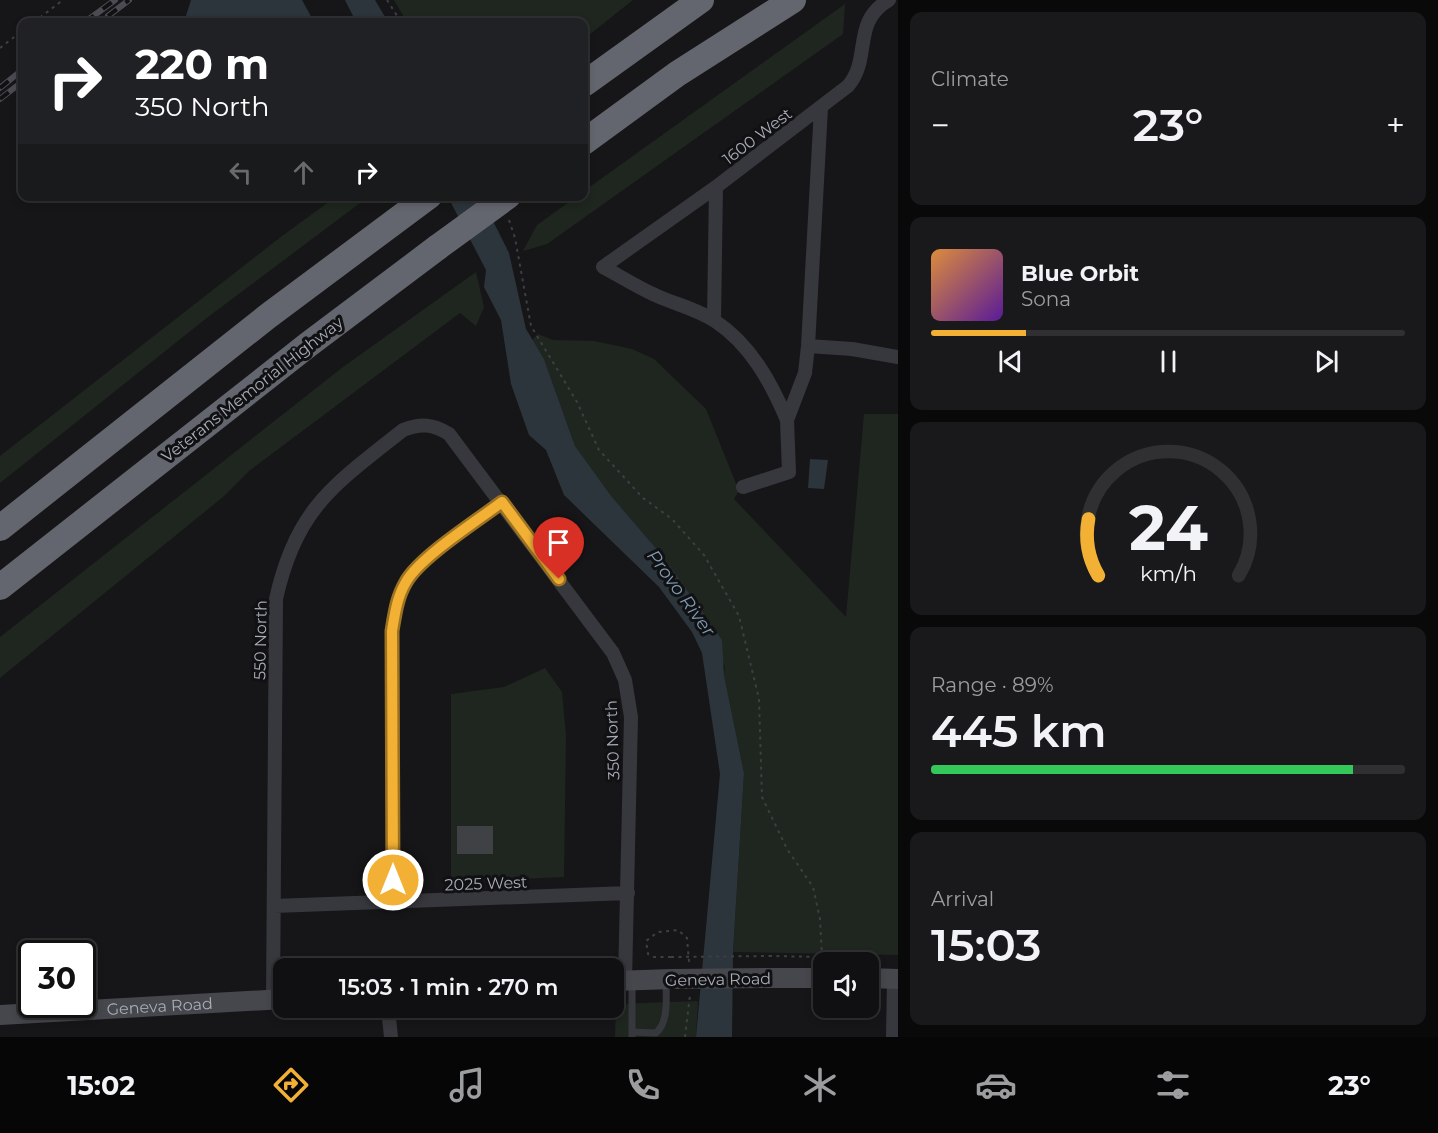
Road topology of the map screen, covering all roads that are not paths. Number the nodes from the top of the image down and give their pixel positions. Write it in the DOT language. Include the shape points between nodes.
graph roads {
  1 [pos="701,0"];
  2 [pos="794,0"];
  3 [pos="889,0"];
  4 [pos="588,81"];
  5 [pos="821,108"];
  6 [pos="588,139"];
  7 [pos="716,187"];
  8 [pos="423,201"];
  9 [pos="508,207"];
  10 [pos="714,320"];
  11 [pos="808,346"];
  12 [pos="898,357"];
  13 [pos="787,420"];
  14 [pos="743,488"];
  15 [pos="502,502"];
  16 [pos="0,528"];
  17 [pos="0,587"];
  18 [pos="628,893"];
  19 [pos="393,903"];
  20 [pos="274,906"];
  21 [pos="276,958"];
  22 [pos="624,963"];
  23 [pos="813,978"];
  24 [pos="879,978"];
  25 [pos="669,979"];
  26 [pos="896,979"];
  27 [pos="624,981"];
  28 [pos="624,987"];
  29 [pos="273,999"];
  30 [pos="0,1015"];
  31 [pos="389,1018"];
  32 [pos="632,1034"];
  33 [pos="390,1037"];
  34 [pos="893,1037"];
  1 -- 4 [label="highway"];
  2 -- 6 [label="highway" via="677,74"];
  3 -- 5 [label="street, 1600 West" via="871,14 865,26 854,79"];
  5 -- 7 [label="street, 1600 West"];
  5 -- 11 [label="street"];
  7 -- 10 [label="street"];
  7 -- 10 [label="street, 1600 West" via="603,267 654,295"];
  8 -- 16 [label="highway" via="268,316"];
  9 -- 17 [label="highway, Veterans Memorial Highway, bridge" via="438,247"];
  10 -- 13 [label="street" via="752,357 774,389"];
  11 -- 12 [label="street"];
  11 -- 13 [label="street" via="805,373"];
  13 -- 14 [label="street" via="789,472"];
  15 -- 18 [label="street, 350 North" via="613,653 625,680 631,717"];
  15 -- 19 [label="street" via="420,565 407,580 397,602 392,631"];
  15 -- 20 [label="street, 550 North" via="449,435 435,425 414,425 336,482 319,499 294,541 283,565 276,599"];
  18 -- 19 [label="street, 2025 West"];
  18 -- 22 [label="street, 350 North"];
  19 -- 20 [label="street, 2025 West"];
  20 -- 21 [label="street, 550 North"];
  23 -- 25 [label="main road, Geneva Road, bridge"];
  24 -- 26 [label="main road"];
  25 -- 27 [label="main road, Geneva Road"];
  25 -- 32 [label="lane" via="660,1029 656,1033"];
  26 -- 34 [label="street"];
  28 -- 32 [label="lane"];
  29 -- 30 [label="main road, Geneva Road"];
  31 -- 33 [label="street"];
}
